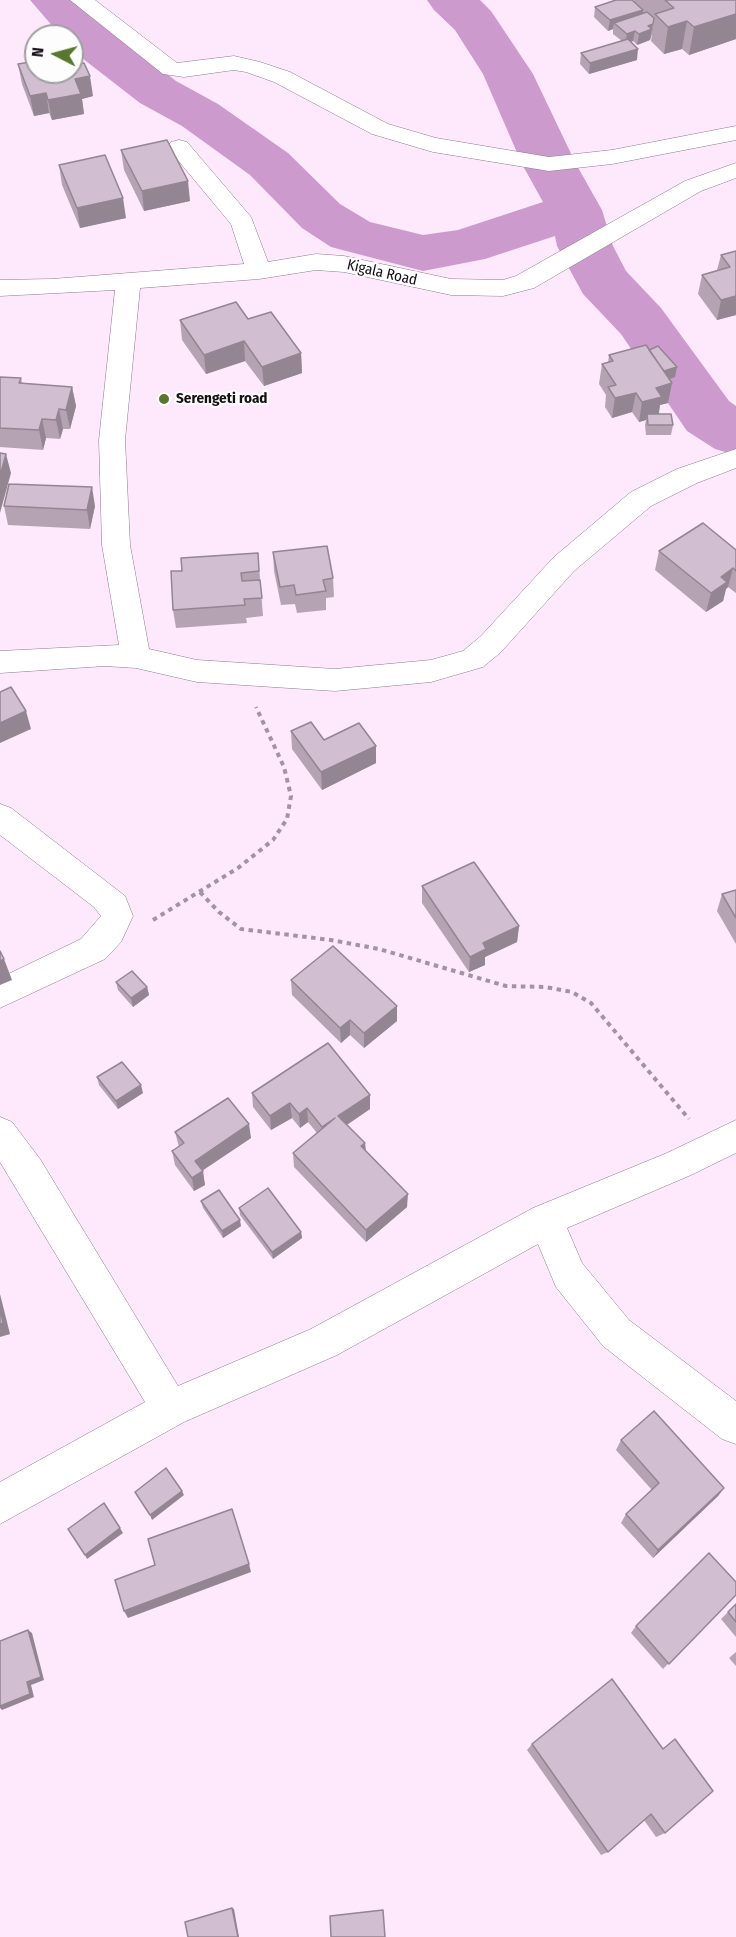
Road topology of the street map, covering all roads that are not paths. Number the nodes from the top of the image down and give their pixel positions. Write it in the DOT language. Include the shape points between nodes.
graph roads {
  1 [pos="81,0"];
  2 [pos="736,133"];
  3 [pos="178,147"];
  4 [pos="736,170"];
  5 [pos="259,271"];
  6 [pos="128,282"];
  7 [pos="0,288"];
  8 [pos="736,458"];
  9 [pos="136,657"];
  10 [pos="0,662"];
  11 [pos="0,817"];
  12 [pos="0,994"];
  13 [pos="0,1133"];
  14 [pos="725,1141"];
  15 [pos="546,1220"];
  16 [pos="170,1409"];
  17 [pos="736,1425"];
  18 [pos="0,1504"];
  1 -- 2 [label="street" via="171,69 234,63 252,67 282,77 380,129 433,145 549,164 612,157"];
  3 -- 5 [label="street" via="242,222"];
  4 -- 5 [label="street, Kigala Road" via="693,186 542,273 503,288 452,287 344,264 316,262"];
  5 -- 6 [label="street, Kigala Road"];
  6 -- 7 [label="street, Kigala Road"];
  6 -- 9 [label="street" via="112,440 113,490 116,545"];
  8 -- 9 [label="street" via="641,499 613,520 564,564 473,659 431,671 334,680 197,670"];
  9 -- 10 [label="street" via="105,655"];
  11 -- 12 [label="street" via="114,906 117,916 93,949"];
  13 -- 16 [label="street" via="27,1171"];
  14 -- 15 [label="street"];
  15 -- 16 [label="street" via="324,1342"];
  15 -- 17 [label="street" via="569,1275 616,1333"];
  16 -- 18 [label="street"];
}
